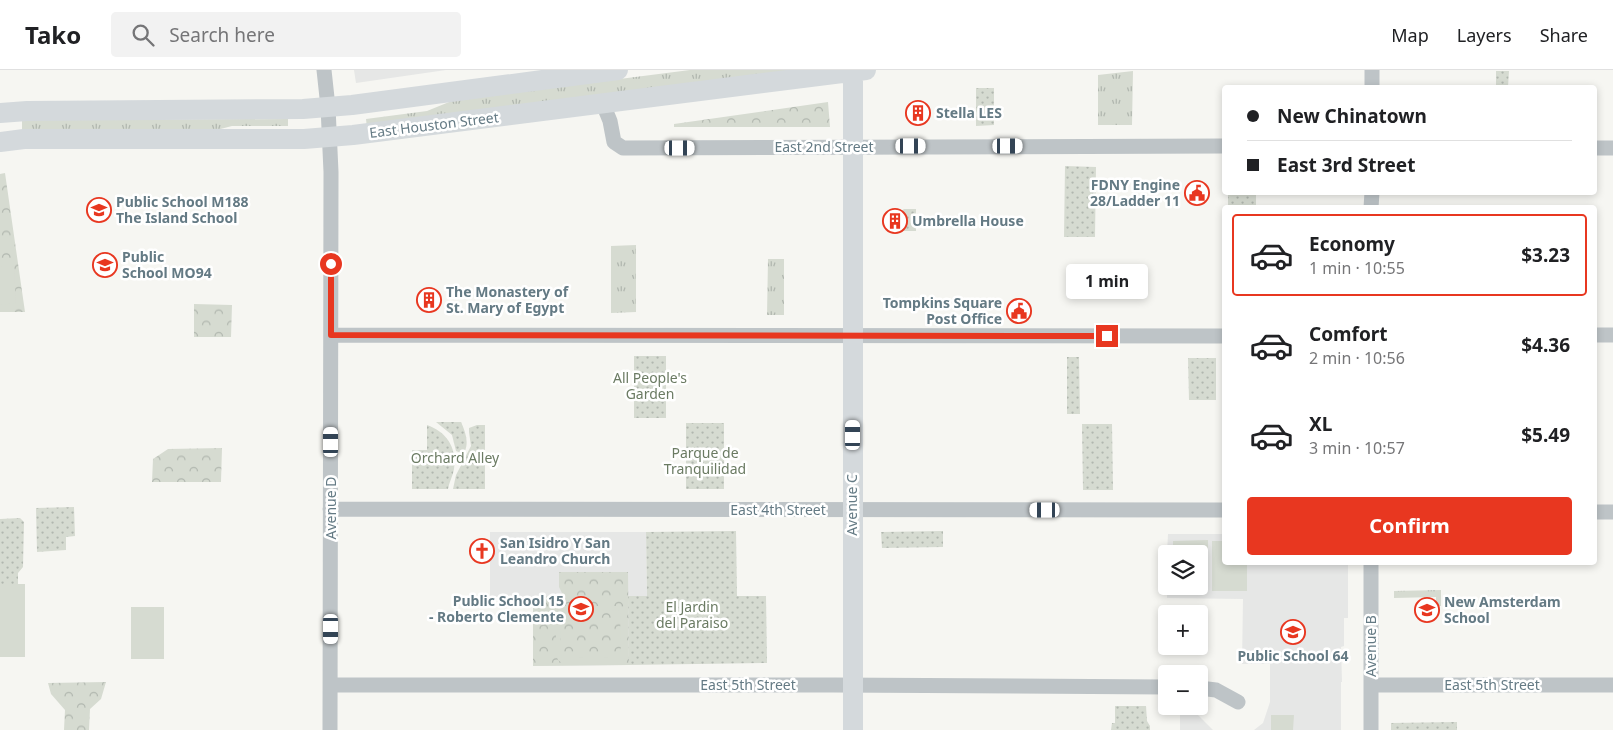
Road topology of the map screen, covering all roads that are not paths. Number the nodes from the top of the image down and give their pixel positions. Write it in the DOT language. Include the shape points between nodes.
graph roads {
  1 [pos="324,70"];
  2 [pos="618,70"];
  3 [pos="857,70"];
  4 [pos="1372,70"];
  5 [pos="1372,85"];
  6 [pos="603,104"];
  7 [pos="328,107"];
  8 [pos="0,113"];
  9 [pos="330,137"];
  10 [pos="0,142"];
  11 [pos="853,146"];
  12 [pos="1222,146"];
  13 [pos="1597,148"];
  14 [pos="1613,148"];
  15 [pos="331,335"];
  16 [pos="853,335"];
  17 [pos="1597,335"];
  18 [pos="1613,335"];
  19 [pos="1222,336"];
  20 [pos="330,509"];
  21 [pos="852,510"];
  22 [pos="1222,510"];
  23 [pos="1597,512"];
  24 [pos="1613,512"];
  25 [pos="1371,565"];
  26 [pos="331,685"];
  27 [pos="852,685"];
  28 [pos="1371,685"];
  29 [pos="1613,685"];
  30 [pos="1158,687"];
  31 [pos="1208,689"];
  32 [pos="1238,702"];
  33 [pos="330,730"];
  34 [pos="852,730"];
  35 [pos="1371,730"];
  1 -- 7 [label="street, Avenue D"];
  2 -- 7 [label="main road"];
  3 -- 6 [label="main road, East Houston Street"];
  3 -- 11 [label="main road, Avenue C"];
  4 -- 5 [label="street"];
  6 -- 9 [label="main road, East Houston Street"];
  6 -- 11 [label="street, East 2nd Street" via="614,142 623,148"];
  7 -- 8 [label="main road"];
  7 -- 9 [label="street, Avenue D"];
  9 -- 10 [label="main road, East Houston Street" via="24,139"];
  9 -- 15 [label="street, Avenue D"];
  11 -- 12 [label="street, East 2nd Street"];
  11 -- 16 [label="main road, Avenue C"];
  13 -- 14 [label="street"];
  15 -- 16 [label="street"];
  15 -- 20 [label="street, Avenue D"];
  16 -- 19 [label="street"];
  16 -- 21 [label="main road, Avenue C"];
  17 -- 18 [label="street"];
  20 -- 21 [label="street, East 4th Street"];
  20 -- 26 [label="street, Avenue D"];
  21 -- 22 [label="street, East 4th Street"];
  21 -- 27 [label="main road, Avenue C"];
  23 -- 24 [label="street"];
  25 -- 28 [label="street, Avenue B"];
  26 -- 27 [label="street, East 5th Street"];
  26 -- 33 [label="street, Avenue D"];
  27 -- 30 [label="street, East 5th Street"];
  27 -- 34 [label="main road, Avenue C"];
  28 -- 29 [label="street, East 5th Street"];
  28 -- 35 [label="street, Avenue B"];
  31 -- 32 [label="street"];
}
